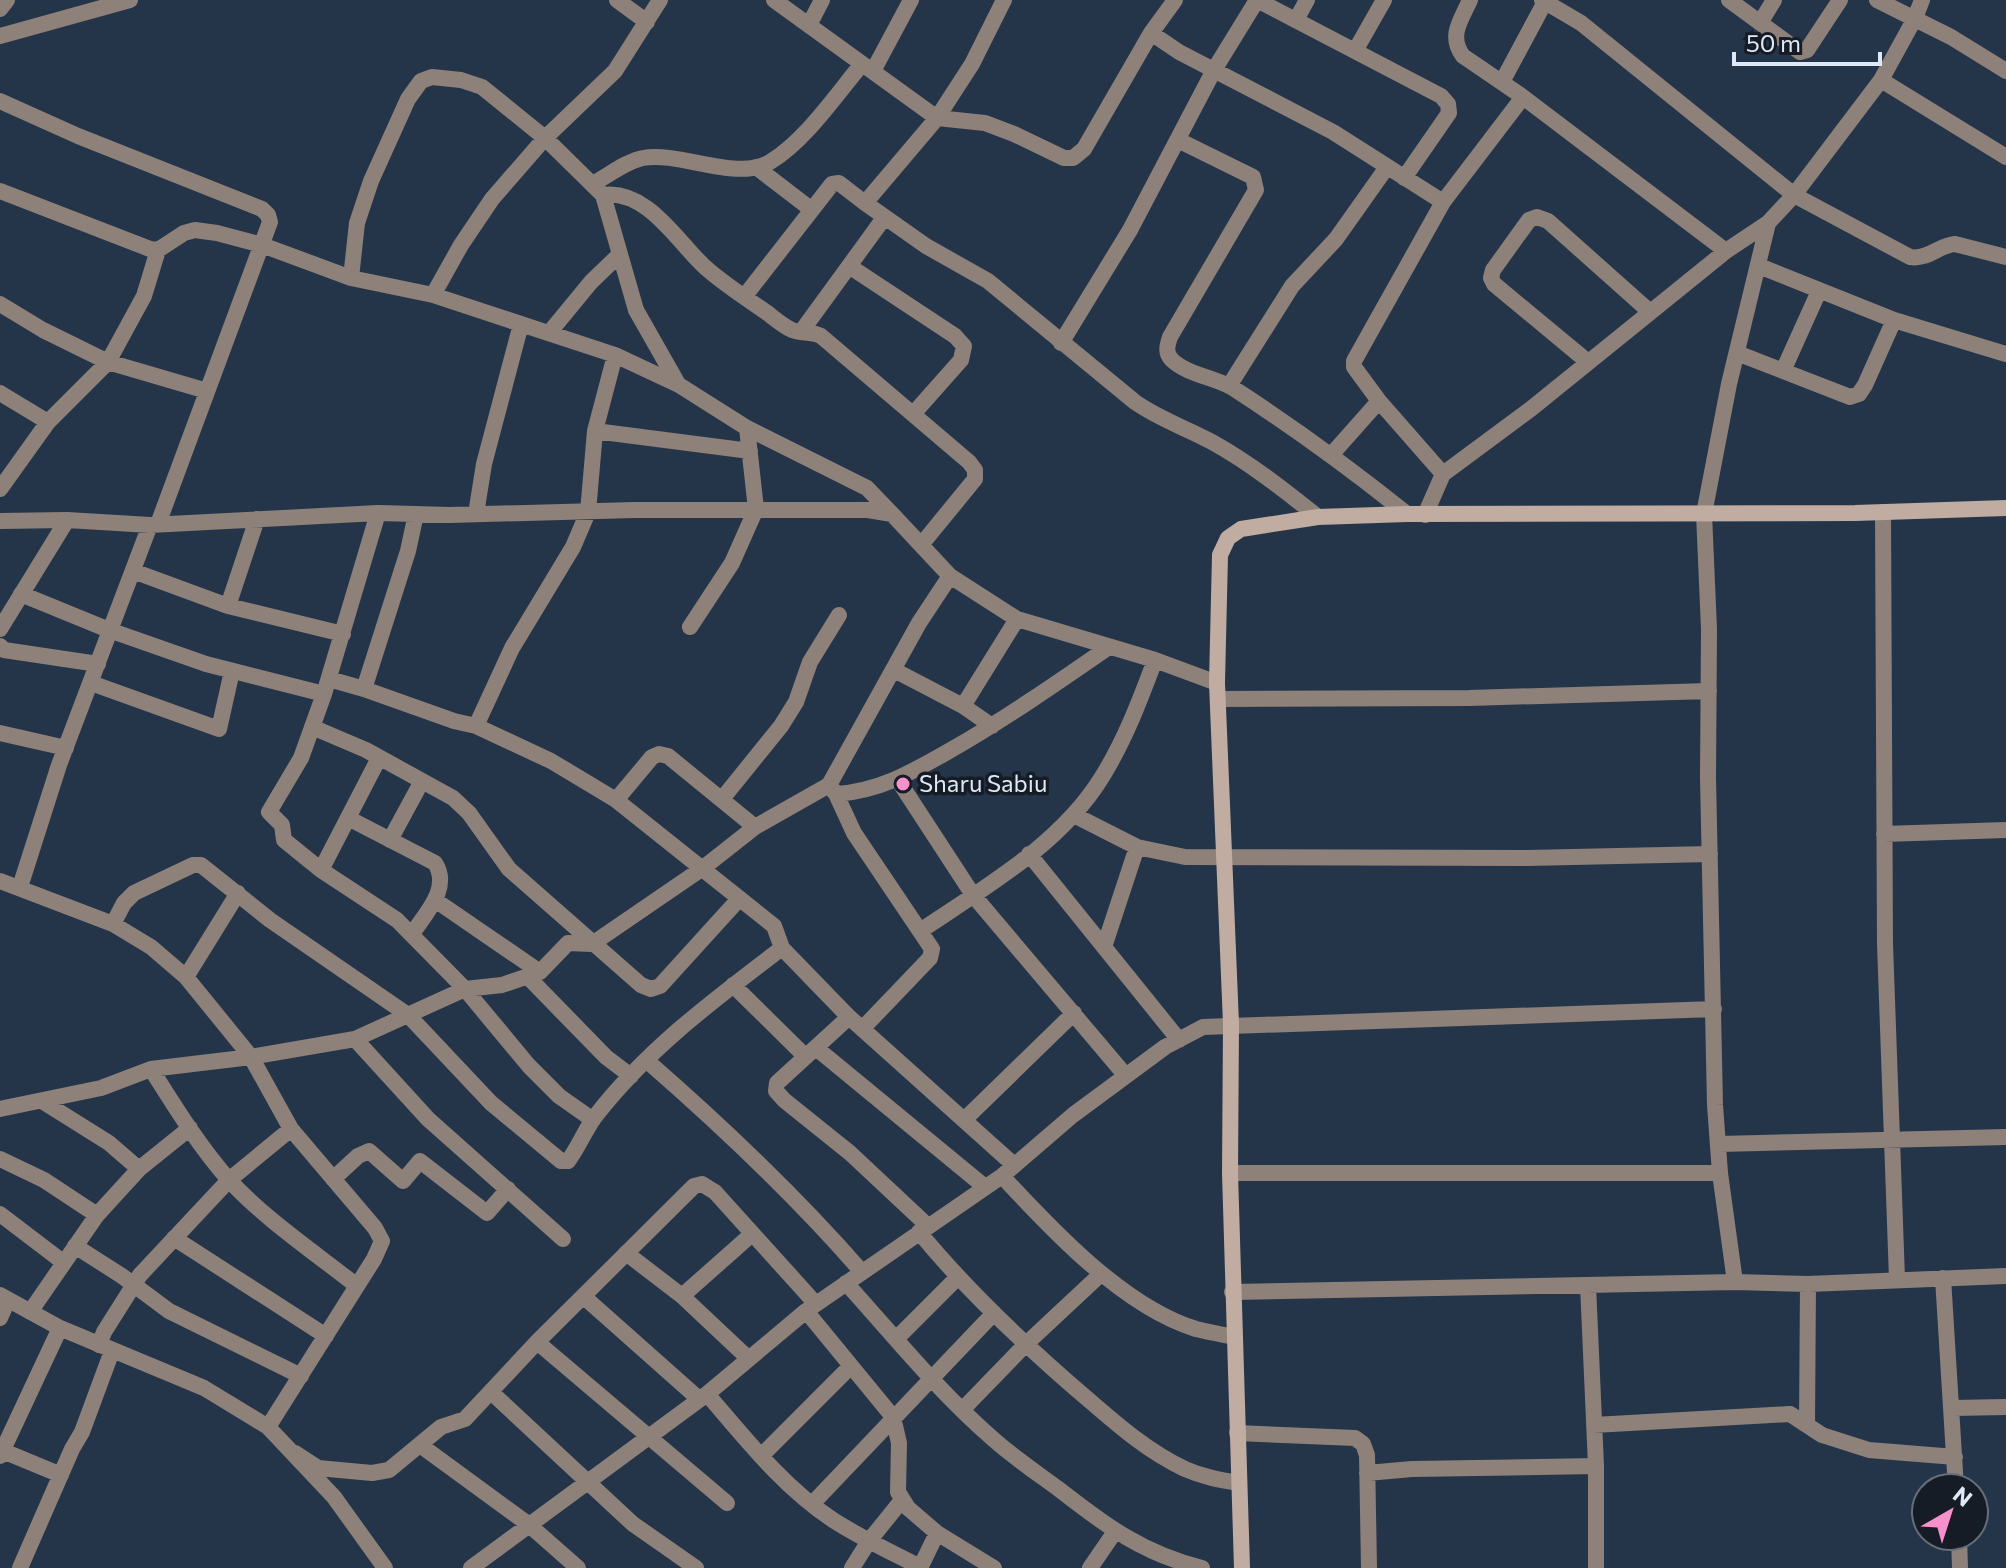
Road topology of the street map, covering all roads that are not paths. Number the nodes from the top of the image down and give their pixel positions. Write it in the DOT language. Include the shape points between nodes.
graph roads {
  1 [pos="7,0"];
  2 [pos="130,0"];
  3 [pos="617,0"];
  4 [pos="660,0"];
  5 [pos="774,0"];
  6 [pos="822,0"];
  7 [pos="911,0"];
  8 [pos="1004,0"];
  9 [pos="1175,0"];
  10 [pos="1257,0"];
  11 [pos="1307,0"];
  12 [pos="1384,0"];
  13 [pos="1470,0"];
  14 [pos="1729,0"];
  15 [pos="1774,0"];
  16 [pos="1840,0"];
  17 [pos="1877,0"];
  18 [pos="1922,0"];
  19 [pos="1545,1"];
  20 [pos="0,9"];
  21 [pos="1915,18"];
  22 [pos="1296,20"];
  23 [pos="647,22"];
  24 [pos="1760,23"];
  25 [pos="809,25"];
  26 [pos="1151,33"];
  27 [pos="0,36"];
  28 [pos="1355,51"];
  29 [pos="868,67"];
  30 [pos="1214,70"];
  31 [pos="2006,71"];
  32 [pos="1881,80"];
  33 [pos="1502,82"];
  34 [pos="1523,97"];
  35 [pos="0,101"];
  36 [pos="937,118"];
  37 [pos="545,138"];
  38 [pos="1178,140"];
  39 [pos="2006,157"];
  40 [pos="756,167"];
  41 [pos="1387,167"];
  42 [pos="1404,178"];
  43 [pos="599,189"];
  44 [pos="0,191"];
  45 [pos="1794,195"];
  46 [pos="1443,202"];
  47 [pos="865,203"];
  48 [pos="812,210"];
  49 [pos="884,218"];
  50 [pos="1768,223"];
  51 [pos="262,245"];
  52 [pos="158,250"];
  53 [pos="1726,251"];
  54 [pos="619,255"];
  55 [pos="2006,257"];
  56 [pos="849,266"];
  57 [pos="1759,266"];
  58 [pos="351,278"];
  59 [pos="1819,291"];
  60 [pos="433,295"];
  61 [pos="744,297"];
  62 [pos="0,304"];
  63 [pos="1649,311"];
  64 [pos="1894,320"];
  65 [pos="521,324"];
  66 [pos="801,332"];
  67 [pos="549,333"];
  68 [pos="1061,343"];
  69 [pos="1737,353"];
  70 [pos="2006,354"];
  71 [pos="615,355"];
  72 [pos="108,362"];
  73 [pos="1588,362"];
  74 [pos="1783,371"];
  75 [pos="679,385"];
  76 [pos="1229,386"];
  77 [pos="207,391"];
  78 [pos="0,393"];
  79 [pos="1379,401"];
  80 [pos="914,413"];
  81 [pos="48,422"];
  82 [pos="747,428"];
  83 [pos="595,431"];
  84 [pos="750,451"];
  85 [pos="1332,454"];
  86 [pos="6,470"];
  87 [pos="1443,474"];
  88 [pos="0,489"];
  89 [pos="2006,508"];
  90 [pos="756,509"];
  91 [pos="588,512"];
  92 [pos="1883,512"];
  93 [pos="378,513"];
  94 [pos="416,514"];
  95 [pos="476,514"];
  96 [pos="892,514"];
  97 [pos="1407,514"];
  98 [pos="1704,514"];
  99 [pos="1425,515"];
  100 [pos="1318,517"];
  101 [pos="257,519"];
  102 [pos="67,520"];
  103 [pos="0,521"];
  104 [pos="154,524"];
  105 [pos="921,545"];
  106 [pos="133,571"];
  107 [pos="950,576"];
  108 [pos="21,594"];
  109 [pos="228,606"];
  110 [pos="839,615"];
  111 [pos="1017,619"];
  112 [pos="690,627"];
  113 [pos="0,629"];
  114 [pos="109,630"];
  115 [pos="343,634"];
  116 [pos="0,646"];
  117 [pos="1109,647"];
  118 [pos="1155,660"];
  119 [pos="98,664"];
  120 [pos="894,670"];
  121 [pos="232,671"];
  122 [pos="91,683"];
  123 [pos="327,687"];
  124 [pos="364,689"];
  125 [pos="1218,691"];
  126 [pos="1709,691"];
  127 [pos="963,706"];
  128 [pos="476,726"];
  129 [pos="992,726"];
  130 [pos="312,727"];
  131 [pos="0,733"];
  132 [pos="66,748"];
  133 [pos="379,758"];
  134 [pos="898,780"];
  135 [pos="422,781"];
  136 [pos="833,790"];
  137 [pos="722,799"];
  138 [pos="616,800"];
  139 [pos="1074,815"];
  140 [pos="348,818"];
  141 [pos="755,827"];
  142 [pos="2006,830"];
  143 [pos="1884,834"];
  144 [pos="390,840"];
  145 [pos="1137,847"];
  146 [pos="1029,854"];
  147 [pos="1710,854"];
  148 [pos="1225,859"];
  149 [pos="703,868"];
  150 [pos="321,870"];
  151 [pos="0,881"];
  152 [pos="20,887"];
  153 [pos="238,893"];
  154 [pos="973,895"];
  155 [pos="739,899"];
  156 [pos="435,900"];
  157 [pos="113,924"];
  158 [pos="920,931"];
  159 [pos="412,934"];
  160 [pos="592,944"];
  161 [pos="1104,947"];
  162 [pos="782,948"];
  163 [pos="534,974"];
  164 [pos="186,977"];
  165 [pos="733,985"];
  166 [pos="465,989"];
  167 [pos="1714,1009"];
  168 [pos="1074,1013"];
  169 [pos="408,1015"];
  170 [pos="856,1023"];
  171 [pos="1231,1024"];
  172 [pos="355,1039"];
  173 [pos="1179,1040"];
  174 [pos="811,1052"];
  175 [pos="251,1057"];
  176 [pos="646,1060"];
  177 [pos="151,1069"];
  178 [pos="631,1076"];
  179 [pos="1126,1076"];
  180 [pos="42,1101"];
  181 [pos="0,1109"];
  182 [pos="593,1120"];
  183 [pos="964,1120"];
  184 [pos="190,1128"];
  185 [pos="291,1129"];
  186 [pos="2006,1137"];
  187 [pos="1893,1139"];
  188 [pos="1719,1144"];
  189 [pos="0,1159"];
  190 [pos="139,1169"];
  191 [pos="1008,1170"];
  192 [pos="1230,1173"];
  193 [pos="1720,1173"];
  194 [pos="333,1179"];
  195 [pos="229,1180"];
  196 [pos="985,1187"];
  197 [pos="508,1189"];
  198 [pos="0,1214"];
  199 [pos="97,1215"];
  200 [pos="924,1229"];
  201 [pos="752,1234"];
  202 [pos="174,1238"];
  203 [pos="563,1239"];
  204 [pos="75,1246"];
  205 [pos="626,1253"];
  206 [pos="63,1262"];
  207 [pos="862,1272"];
  208 [pos="1101,1274"];
  209 [pos="2006,1276"];
  210 [pos="957,1278"];
  211 [pos="1943,1278"];
  212 [pos="1897,1279"];
  213 [pos="1735,1282"];
  214 [pos="846,1283"];
  215 [pos="1808,1284"];
  216 [pos="132,1285"];
  217 [pos="1588,1285"];
  218 [pos="357,1286"];
  219 [pos="1232,1292"];
  220 [pos="583,1296"];
  221 [pos="682,1296"];
  222 [pos="4,1298"];
  223 [pos="811,1308"];
  224 [pos="30,1312"];
  225 [pos="994,1313"];
  226 [pos="0,1318"];
  227 [pos="60,1328"];
  228 [pos="326,1336"];
  229 [pos="1233,1337"];
  230 [pos="896,1339"];
  231 [pos="537,1342"];
  232 [pos="1026,1344"];
  233 [pos="105,1348"];
  234 [pos="749,1359"];
  235 [pos="851,1366"];
  236 [pos="301,1376"];
  237 [pos="932,1378"];
  238 [pos="491,1392"];
  239 [pos="703,1396"];
  240 [pos="2006,1407"];
  241 [pos="1952,1408"];
  242 [pos="963,1409"];
  243 [pos="893,1417"];
  244 [pos="1807,1424"];
  245 [pos="1594,1425"];
  246 [pos="268,1427"];
  247 [pos="1237,1433"];
  248 [pos="650,1437"];
  249 [pos="420,1445"];
  250 [pos="295,1453"];
  251 [pos="2,1454"];
  252 [pos="761,1456"];
  253 [pos="1955,1457"];
  254 [pos="1596,1466"];
  255 [pos="1955,1472"];
  256 [pos="1367,1473"];
  257 [pos="61,1475"];
  258 [pos="587,1482"];
  259 [pos="1239,1483"];
  260 [pos="902,1500"];
  261 [pos="727,1503"];
  262 [pos="812,1504"];
  263 [pos="528,1524"];
  264 [pos="937,1533"];
  265 [pos="1114,1533"];
  266 [pos="869,1541"];
  267 [pos="675,1562"];
  268 [pos="474,1567"];
  269 [pos="20,1568"];
  270 [pos="385,1568"];
  271 [pos="578,1568"];
  272 [pos="696,1568"];
  273 [pos="852,1568"];
  274 [pos="920,1568"];
  275 [pos="994,1568"];
  276 [pos="1090,1568"];
  277 [pos="1202,1568"];
  278 [pos="1242,1568"];
  279 [pos="1369,1568"];
  280 [pos="1596,1568"];
  1 -- 20 [label="street"];
  2 -- 27 [label="street"];
  3 -- 23 [label="street"];
  4 -- 23 [label="street"];
  5 -- 25 [label="street"];
  6 -- 25 [label="street"];
  7 -- 29 [label="street"];
  8 -- 36 [label="street"];
  9 -- 26 [label="street"];
  10 -- 22 [label="street"];
  10 -- 30 [label="street"];
  11 -- 22 [label="street"];
  12 -- 28 [label="street"];
  13 -- 33 [label="street" via="1455,34 1456,47"];
  14 -- 24 [label="street"];
  15 -- 24 [label="street"];
  16 -- 24 [label="street" via="1807,50 1790,47"];
  17 -- 21 [label="street"];
  18 -- 21 [label="street"];
  19 -- 33 [label="street"];
  19 -- 45 [label="street" via="1581,23"];
  21 -- 31 [label="street"];
  21 -- 32 [label="street"];
  22 -- 28 [label="street"];
  23 -- 37 [label="street" via="615,71"];
  25 -- 29 [label="street"];
  26 -- 30 [label="street"];
  26 -- 36 [label="street" via="1084,149 1073,158 985,123"];
  28 -- 42 [label="street" via="1448,104 1449,113"];
  29 -- 36 [label="street"];
  29 -- 40 [label="street" via="793,144"];
  30 -- 38 [label="street"];
  30 -- 41 [label="street" via="1333,132"];
  32 -- 39 [label="street"];
  32 -- 45 [label="street"];
  33 -- 34 [label="street"];
  34 -- 46 [label="street"];
  34 -- 53 [label="street"];
  35 -- 51 [label="street" via="262,209 270,222"];
  36 -- 47 [label="street"];
  37 -- 43 [label="street"];
  37 -- 58 [label="street" via="482,87 432,77 421,81 371,181 357,223"];
  37 -- 60 [label="street" via="492,199"];
  38 -- 68 [label="street"];
  38 -- 76 [label="street" via="1256,182 1166,348 1180,366"];
  40 -- 43 [label="street" via="639,158"];
  40 -- 48 [label="street"];
  41 -- 42 [label="street"];
  41 -- 76 [label="street" via="1336,239 1292,286"];
  42 -- 46 [label="street"];
  43 -- 54 [label="street"];
  43 -- 61 [label="street" via="653,213 705,267"];
  44 -- 52 [label="street"];
  45 -- 50 [label="street"];
  45 -- 55 [label="street" via="1910,257 1947,244"];
  46 -- 79 [label="street" via="1354,361"];
  47 -- 48 [label="street" via="836,183"];
  47 -- 49 [label="street"];
  48 -- 61 [label="street"];
  49 -- 56 [label="street"];
  49 -- 68 [label="street" via="988,281"];
  50 -- 53 [label="street"];
  50 -- 57 [label="street"];
  51 -- 52 [label="street" via="195,230"];
  51 -- 58 [label="street"];
  51 -- 77 [label="street"];
  52 -- 72 [label="street" via="144,296"];
  53 -- 63 [label="street"];
  54 -- 67 [label="street"];
  54 -- 75 [label="street" via="636,310"];
  56 -- 66 [label="street"];
  56 -- 80 [label="street" via="964,346 961,360"];
  57 -- 59 [label="street"];
  57 -- 69 [label="street"];
  58 -- 60 [label="street"];
  59 -- 64 [label="street"];
  59 -- 74 [label="street"];
  60 -- 65 [label="street"];
  61 -- 66 [label="street"];
  62 -- 72 [label="street"];
  63 -- 73 [label="street"];
  63 -- 73 [label="street" via="1548,221 1529,220 1491,278"];
  64 -- 70 [label="street"];
  64 -- 74 [label="street" via="1859,394 1850,397"];
  65 -- 67 [label="street"];
  65 -- 95 [label="street"];
  66 -- 80 [label="street" via="821,336"];
  67 -- 71 [label="street"];
  68 -- 100 [label="street" via="1153,414 1213,443"];
  69 -- 74 [label="street"];
  69 -- 98 [label="street"];
  71 -- 75 [label="street"];
  71 -- 83 [label="street"];
  72 -- 77 [label="street"];
  72 -- 81 [label="street"];
  73 -- 87 [label="street"];
  75 -- 82 [label="street"];
  76 -- 85 [label="street"];
  77 -- 104 [label="street"];
  78 -- 81 [label="street"];
  79 -- 85 [label="street"];
  79 -- 87 [label="street"];
  80 -- 105 [label="street" via="975,470 975,479"];
  81 -- 86 [label="street"];
  82 -- 84 [label="street"];
  82 -- 96 [label="street" via="867,488"];
  83 -- 84 [label="street"];
  83 -- 91 [label="street"];
  84 -- 90 [label="street"];
  85 -- 97 [label="street"];
  86 -- 88 [label="street"];
  87 -- 99 [label="street"];
  89 -- 92 [label="street"];
  90 -- 91 [label="street"];
  90 -- 96 [label="street"];
  90 -- 112 [label="street" via="732,563"];
  91 -- 95 [label="street"];
  91 -- 128 [label="street" via="512,648"];
  92 -- 98 [label="street"];
  92 -- 143 [label="street"];
  93 -- 94 [label="street"];
  93 -- 101 [label="street"];
  93 -- 115 [label="street"];
  94 -- 95 [label="street"];
  94 -- 124 [label="street"];
  96 -- 105 [label="street"];
  97 -- 99 [label="street"];
  97 -- 100 [label="street"];
  98 -- 99 [label="street"];
  98 -- 126 [label="street"];
  100 -- 125 [label="street" via="1241,529 1228,538 1220,555"];
  101 -- 104 [label="street"];
  101 -- 109 [label="street"];
  102 -- 103 [label="street"];
  102 -- 104 [label="street"];
  102 -- 108 [label="street"];
  104 -- 106 [label="street"];
  105 -- 107 [label="street"];
  106 -- 109 [label="street"];
  106 -- 114 [label="street"];
  107 -- 111 [label="street"];
  107 -- 120 [label="street"];
  108 -- 113 [label="street"];
  108 -- 114 [label="street"];
  109 -- 115 [label="street"];
  110 -- 137 [label="street" via="781,726"];
  111 -- 117 [label="street"];
  111 -- 127 [label="street"];
  114 -- 119 [label="street"];
  114 -- 121 [label="street"];
  115 -- 123 [label="street"];
  116 -- 119 [label="street"];
  117 -- 118 [label="street"];
  117 -- 129 [label="street"];
  118 -- 125 [label="street"];
  118 -- 139 [label="street" via="1130,726"];
  119 -- 122 [label="street"];
  120 -- 127 [label="street"];
  120 -- 136 [label="street"];
  121 -- 122 [label="street" via="219,729"];
  121 -- 123 [label="street"];
  122 -- 132 [label="street"];
  123 -- 124 [label="street"];
  123 -- 130 [label="street"];
  124 -- 128 [label="street"];
  125 -- 126 [label="street" via="1469,698"];
  125 -- 148 [label="street"];
  126 -- 147 [label="street"];
  127 -- 129 [label="street"];
  128 -- 138 [label="street" via="551,761"];
  129 -- 134 [label="street"];
  130 -- 133 [label="street"];
  130 -- 150 [label="street" via="301,758 269,812 282,825 284,840"];
  131 -- 132 [label="street"];
  132 -- 152 [label="street"];
  133 -- 135 [label="street"];
  133 -- 140 [label="street"];
  134 -- 136 [label="street" via="863,792"];
  134 -- 154 [label="street"];
  135 -- 144 [label="street"];
  135 -- 160 [label="street" via="469,813 509,869"];
  136 -- 141 [label="street"];
  136 -- 158 [label="street" via="854,833"];
  137 -- 138 [label="street" via="659,754"];
  137 -- 141 [label="street"];
  138 -- 149 [label="street"];
  139 -- 145 [label="street"];
  139 -- 146 [label="street"];
  140 -- 144 [label="street"];
  140 -- 150 [label="street"];
  141 -- 149 [label="street"];
  142 -- 143 [label="street"];
  143 -- 187 [label="street"];
  144 -- 156 [label="street" via="435,863 441,884"];
  145 -- 148 [label="street"];
  145 -- 161 [label="street"];
  146 -- 154 [label="street"];
  146 -- 161 [label="street"];
  147 -- 148 [label="street"];
  147 -- 167 [label="street"];
  148 -- 171 [label="street"];
  149 -- 155 [label="street"];
  149 -- 160 [label="street"];
  150 -- 159 [label="street"];
  151 -- 152 [label="street"];
  152 -- 157 [label="street"];
  153 -- 157 [label="street" via="210,870 193,865 134,893"];
  153 -- 164 [label="street"];
  153 -- 169 [label="street"];
  154 -- 158 [label="street"];
  154 -- 168 [label="street"];
  155 -- 160 [label="street" via="660,986 651,989"];
  155 -- 162 [label="street" via="774,926"];
  156 -- 159 [label="street"];
  156 -- 163 [label="street"];
  157 -- 164 [label="street"];
  158 -- 170 [label="street" via="932,949 930,958"];
  159 -- 166 [label="street"];
  160 -- 163 [label="street" via="568,943"];
  161 -- 173 [label="street"];
  162 -- 165 [label="street"];
  162 -- 170 [label="street"];
  163 -- 166 [label="street"];
  163 -- 178 [label="street" via="606,1057"];
  164 -- 175 [label="street"];
  165 -- 174 [label="street"];
  165 -- 176 [label="street"];
  166 -- 169 [label="street"];
  166 -- 182 [label="street" via="529,1066"];
  167 -- 171 [label="street"];
  167 -- 188 [label="street"];
  168 -- 179 [label="street"];
  168 -- 183 [label="street"];
  169 -- 172 [label="street"];
  169 -- 182 [label="street" via="491,1103 561,1161 568,1161"];
  170 -- 174 [label="street"];
  170 -- 183 [label="street"];
  171 -- 173 [label="street" via="1203,1027"];
  171 -- 192 [label="street"];
  172 -- 175 [label="street"];
  172 -- 197 [label="street" via="428,1119"];
  173 -- 179 [label="street"];
  174 -- 196 [label="street"];
  174 -- 200 [label="street" via="777,1083 776,1091 850,1153"];
  175 -- 177 [label="street"];
  175 -- 185 [label="street"];
  176 -- 178 [label="street"];
  176 -- 207 [label="street" via="768,1170"];
  177 -- 180 [label="street" via="101,1088"];
  177 -- 184 [label="street"];
  178 -- 182 [label="street"];
  179 -- 191 [label="street"];
  180 -- 181 [label="street"];
  180 -- 190 [label="street" via="109,1143"];
  183 -- 191 [label="street"];
  184 -- 190 [label="street"];
  184 -- 195 [label="street"];
  185 -- 194 [label="street"];
  185 -- 195 [label="street"];
  186 -- 187 [label="street"];
  187 -- 188 [label="street"];
  187 -- 212 [label="street"];
  188 -- 193 [label="street"];
  189 -- 199 [label="street"];
  190 -- 199 [label="street"];
  191 -- 196 [label="street"];
  191 -- 208 [label="street" via="1048,1226"];
  192 -- 193 [label="street"];
  192 -- 219 [label="street"];
  193 -- 213 [label="street"];
  194 -- 197 [label="street" via="369,1151 403,1181 420,1161 487,1213"];
  194 -- 218 [label="street" via="382,1241"];
  195 -- 202 [label="street"];
  195 -- 218 [label="street"];
  196 -- 200 [label="street"];
  197 -- 203 [label="street"];
  198 -- 206 [label="street"];
  199 -- 204 [label="street"];
  200 -- 207 [label="street"];
  200 -- 210 [label="street"];
  201 -- 205 [label="street" via="702,1184"];
  201 -- 221 [label="street"];
  201 -- 223 [label="street"];
  202 -- 216 [label="street"];
  202 -- 228 [label="street"];
  204 -- 206 [label="street"];
  204 -- 216 [label="street"];
  205 -- 220 [label="street"];
  205 -- 221 [label="street"];
  206 -- 224 [label="street"];
  207 -- 214 [label="street"];
  208 -- 229 [label="street" via="1194,1328"];
  208 -- 232 [label="street"];
  209 -- 211 [label="street"];
  210 -- 225 [label="street"];
  210 -- 230 [label="street"];
  211 -- 212 [label="street"];
  211 -- 241 [label="street"];
  212 -- 215 [label="street"];
  213 -- 215 [label="street"];
  213 -- 217 [label="street"];
  214 -- 223 [label="street"];
  214 -- 230 [label="street"];
  215 -- 244 [label="street"];
  216 -- 233 [label="street"];
  216 -- 236 [label="street" via="169,1311"];
  217 -- 219 [label="street"];
  217 -- 245 [label="street"];
  218 -- 228 [label="street"];
  219 -- 229 [label="street"];
  220 -- 231 [label="street"];
  220 -- 239 [label="street"];
  221 -- 234 [label="street"];
  222 -- 224 [label="street"];
  222 -- 226 [label="street"];
  223 -- 234 [label="street"];
  223 -- 235 [label="street"];
  224 -- 227 [label="street"];
  225 -- 232 [label="street"];
  225 -- 237 [label="street"];
  227 -- 233 [label="street"];
  227 -- 251 [label="street"];
  228 -- 236 [label="street"];
  229 -- 247 [label="street"];
  230 -- 237 [label="street"];
  231 -- 238 [label="street"];
  231 -- 248 [label="street"];
  232 -- 242 [label="street"];
  232 -- 259 [label="street" via="1143,1446 1185,1469"];
  233 -- 246 [label="street" via="204,1388"];
  233 -- 257 [label="street" via="82,1432"];
  234 -- 239 [label="street"];
  235 -- 243 [label="street"];
  235 -- 252 [label="street"];
  236 -- 246 [label="street"];
  237 -- 242 [label="street"];
  237 -- 243 [label="street"];
  238 -- 249 [label="street" via="465,1419 441,1427"];
  238 -- 258 [label="street"];
  239 -- 248 [label="street"];
  239 -- 252 [label="street"];
  240 -- 241 [label="street"];
  241 -- 253 [label="street"];
  242 -- 265 [label="street" via="992,1438"];
  243 -- 260 [label="street"];
  243 -- 262 [label="street"];
  244 -- 245 [label="street" via="1790,1414"];
  244 -- 253 [label="street" via="1822,1435 1869,1450"];
  245 -- 254 [label="street"];
  246 -- 250 [label="street"];
  247 -- 256 [label="street" via="1355,1438 1367,1455"];
  247 -- 259 [label="street"];
  248 -- 258 [label="street"];
  248 -- 261 [label="street"];
  249 -- 250 [label="street" via="389,1470 372,1473 318,1468"];
  249 -- 263 [label="street"];
  250 -- 270 [label="street"];
  251 -- 257 [label="street"];
  252 -- 262 [label="street"];
  253 -- 255 [label="street"];
  254 -- 256 [label="street"];
  254 -- 280 [label="street"];
  256 -- 279 [label="street"];
  257 -- 269 [label="street"];
  258 -- 263 [label="street"];
  258 -- 267 [label="street"];
  259 -- 278 [label="street"];
  260 -- 264 [label="street"];
  260 -- 266 [label="street"];
  262 -- 266 [label="street"];
  263 -- 268 [label="street"];
  263 -- 271 [label="street"];
  264 -- 274 [label="street"];
  264 -- 275 [label="street"];
  265 -- 276 [label="street"];
  265 -- 277 [label="street"];
  266 -- 273 [label="street"];
  266 -- 274 [label="street"];
  267 -- 272 [label="street"];
}
